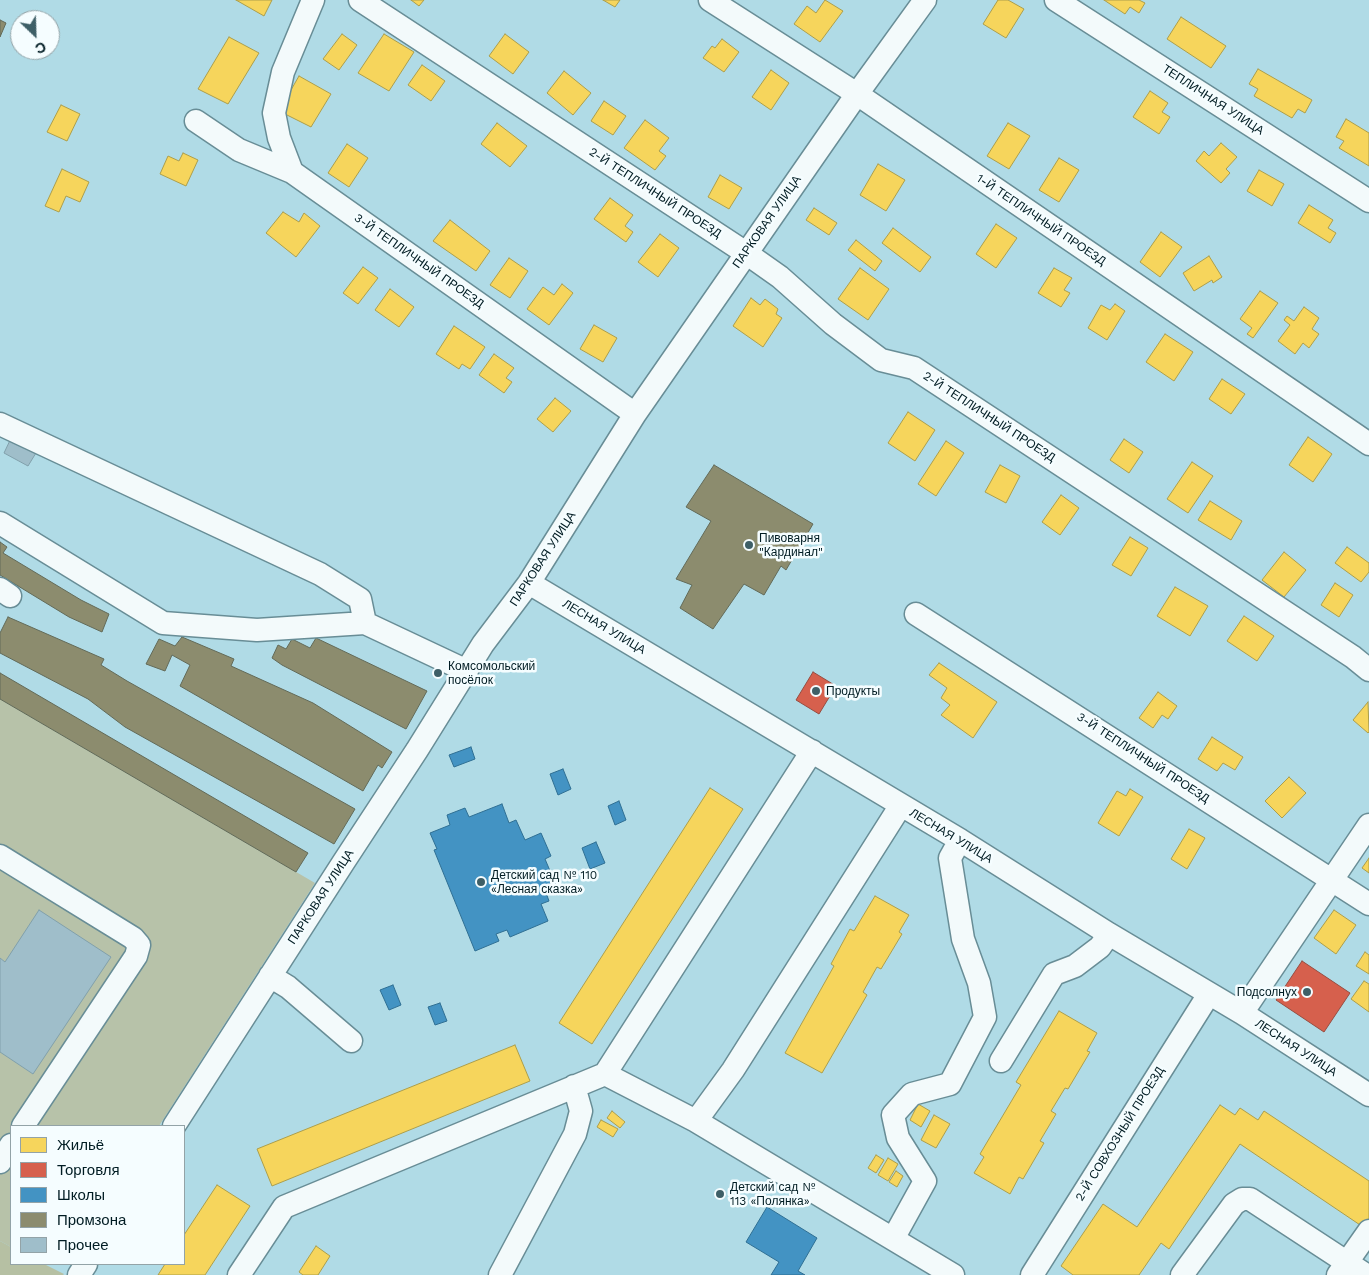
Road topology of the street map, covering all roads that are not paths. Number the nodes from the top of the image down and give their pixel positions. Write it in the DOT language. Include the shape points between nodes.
graph roads {
  1 [pos="313,0"];
  2 [pos="360,0"];
  3 [pos="710,0"];
  4 [pos="925,0"];
  5 [pos="1056,0"];
  6 [pos="856,94"];
  7 [pos="196,121"];
  8 [pos="292,172"];
  9 [pos="1369,201"];
  10 [pos="746,252"];
  11 [pos="635,414"];
  12 [pos="0,424"];
  13 [pos="1369,444"];
  14 [pos="0,523"];
  15 [pos="530,584"];
  16 [pos="916,614"];
  17 [pos="366,623"];
  18 [pos="1369,670"];
  19 [pos="467,671"];
  20 [pos="812,751"];
  21 [pos="901,805"];
  22 [pos="1369,826"];
  23 [pos="960,840"];
  24 [pos="0,856"];
  25 [pos="1332,879"];
  26 [pos="1369,904"];
  27 [pos="1109,934"];
  28 [pos="270,976"];
  29 [pos="1209,994"];
  30 [pos="1242,1013"];
  31 [pos="351,1040"];
  32 [pos="1001,1062"];
  33 [pos="605,1074"];
  34 [pos="574,1086"];
  35 [pos="1369,1095"];
  36 [pos="696,1121"];
  37 [pos="24,1125"];
  38 [pos="175,1125"];
  39 [pos="10,1147"];
  40 [pos="0,1163"];
  41 [pos="10,1173"];
  42 [pos="1369,1231"];
  43 [pos="894,1239"];
  44 [pos="1342,1269"];
  45 [pos="1040,1272"];
  46 [pos="239,1275"];
  47 [pos="500,1275"];
  48 [pos="954,1275"];
  49 [pos="1182,1275"];
  50 [pos="1366,1275"];
  1 -- 8 [label="street" via="283,72 274,113 279,138"];
  2 -- 10 [label="street, 2-Й ТЕПЛИЧНЫЙ ПРОЕЗД"];
  3 -- 6 [label="street, 1-Й ТЕПЛИЧНЫЙ ПРОЕЗД"];
  4 -- 6 [label="street, ПАРКОВАЯ УЛИЦА"];
  5 -- 9 [label="street, ТЕПЛИЧНАЯ УЛИЦА"];
  6 -- 10 [label="street, ПАРКОВАЯ УЛИЦА"];
  6 -- 13 [label="street, 1-Й ТЕПЛИЧНЫЙ ПРОЕЗД"];
  7 -- 8 [label="street, 3-Й ТЕПЛИЧНЫЙ ПРОЕЗД" via="238,150"];
  8 -- 11 [label="street, 3-Й ТЕПЛИЧНЫЙ ПРОЕЗД"];
  10 -- 11 [label="street, ПАРКОВАЯ УЛИЦА"];
  10 -- 18 [label="street, 2-Й ТЕПЛИЧНЫЙ ПРОЕЗД" via="880,360 914,368 1345,651"];
  11 -- 15 [label="street, ПАРКОВАЯ УЛИЦА"];
  12 -- 17 [label="street" via="320,574 360,599"];
  14 -- 17 [label="street" via="163,623 257,630"];
  15 -- 19 [label="street, ПАРКОВАЯ УЛИЦА" via="483,644"];
  15 -- 20 [label="street, ЛЕСНАЯ УЛИЦА"];
  16 -- 25 [label="street, 3-Й ТЕПЛИЧНЫЙ ПРОЕЗД"];
  17 -- 19 [label="street"];
  19 -- 28 [label="street, ПАРКОВАЯ УЛИЦА"];
  20 -- 21 [label="street, ЛЕСНАЯ УЛИЦА"];
  20 -- 33 [label="street"];
  21 -- 23 [label="street, ЛЕСНАЯ УЛИЦА"];
  21 -- 36 [label="street" via="733,1070"];
  22 -- 25 [label="street"];
  23 -- 27 [label="street, ЛЕСНАЯ УЛИЦА"];
  23 -- 43 [label="street" via="950,858 963,940 979,983 985,1017 950,1084 912,1094 893,1115 898,1138 925,1181"];
  24 -- 37 [label="street" via="133,938 139,945 136,956"];
  25 -- 26 [label="street, 3-Й ТЕПЛИЧНЫЙ ПРОЕЗД"];
  25 -- 30 [label="street"];
  27 -- 29 [label="street, ЛЕСНАЯ УЛИЦА"];
  27 -- 32 [label="street" via="1100,947 1075,966 1054,974"];
  28 -- 31 [label="street" via="288,987"];
  28 -- 38 [label="street, ПАРКОВАЯ УЛИЦА"];
  29 -- 30 [label="street, ЛЕСНАЯ УЛИЦА"];
  29 -- 45 [label="street, 2-Й СОВХОЗНЫЙ ПРОЕЗД"];
  30 -- 35 [label="street, ЛЕСНАЯ УЛИЦА"];
  33 -- 34 [label="street"];
  33 -- 36 [label="street"];
  34 -- 46 [label="street" via="284,1207"];
  34 -- 47 [label="street" via="581,1111 575,1134"];
  36 -- 43 [label="street"];
  39 -- 40 [label="street"];
  40 -- 41 [label="street"];
  42 -- 44 [label="street"];
  43 -- 48 [label="street"];
  44 -- 49 [label="street" via="1250,1199 1242,1199 1234,1204"];
  44 -- 50 [label="street"];
}
